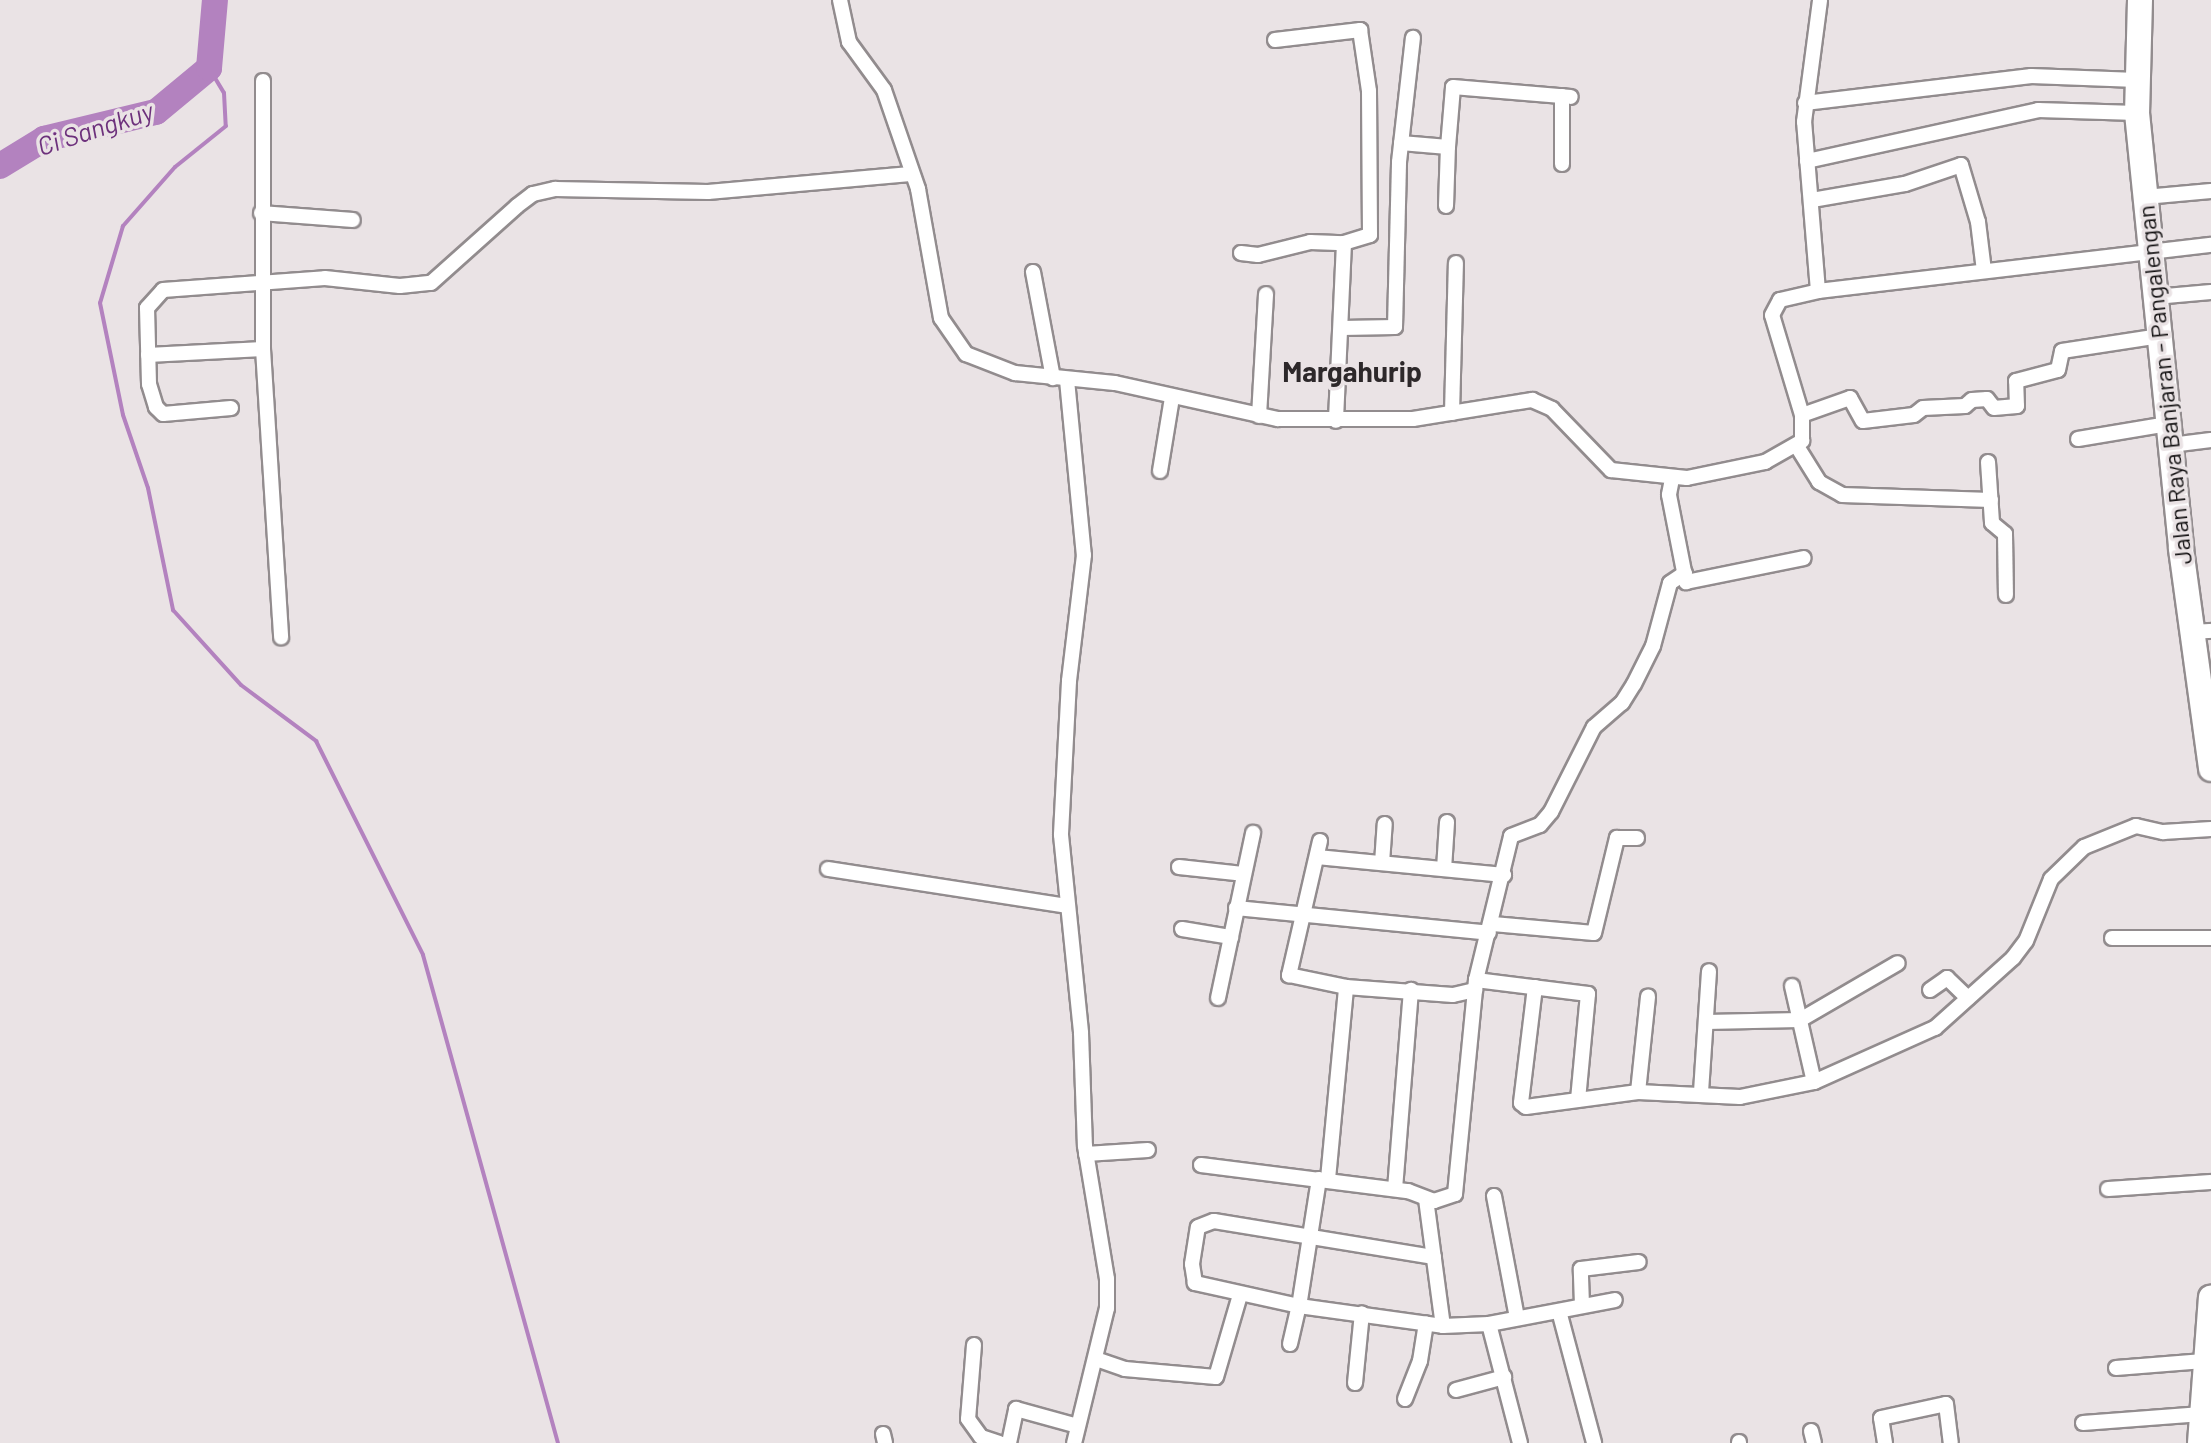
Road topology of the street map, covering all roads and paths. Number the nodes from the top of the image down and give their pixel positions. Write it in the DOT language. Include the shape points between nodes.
graph roads {
  1 [pos="840,0"];
  2 [pos="1820,0"];
  3 [pos="2140,0"];
  4 [pos="1413,38"];
  5 [pos="1275,40"];
  6 [pos="2137,80"];
  7 [pos="263,81"];
  8 [pos="1805,103"];
  9 [pos="2137,113"];
  10 [pos="1401,143"];
  11 [pos="1448,147"];
  12 [pos="1807,161"];
  13 [pos="1562,164"];
  14 [pos="910,174"];
  15 [pos="2211,191"];
  16 [pos="2145,197"];
  17 [pos="1812,200"];
  18 [pos="1446,206"];
  19 [pos="261,213"];
  20 [pos="353,220"];
  21 [pos="1344,243"];
  22 [pos="2211,245"];
  23 [pos="2151,251"];
  24 [pos="1241,253"];
  25 [pos="1456,263"];
  26 [pos="1984,271"];
  27 [pos="1033,272"];
  28 [pos="260,283"];
  29 [pos="1818,291"];
  30 [pos="2211,292"];
  31 [pos="1266,294"];
  32 [pos="2155,297"];
  33 [pos="1342,328"];
  34 [pos="2160,336"];
  35 [pos="263,349"];
  36 [pos="148,355"];
  37 [pos="1060,379"];
  38 [pos="1172,398"];
  39 [pos="231,408"];
  40 [pos="1452,413"];
  41 [pos="1802,415"];
  42 [pos="1259,416"];
  43 [pos="1336,421"];
  44 [pos="2170,434"];
  45 [pos="2078,439"];
  46 [pos="2211,440"];
  47 [pos="1798,448"];
  48 [pos="1988,462"];
  49 [pos="1160,471"];
  50 [pos="1672,479"];
  51 [pos="1991,500"];
  52 [pos="1804,558"];
  53 [pos="1686,578"];
  54 [pos="2006,595"];
  55 [pos="2201,631"];
  56 [pos="281,637"];
  57 [pos="2210,754"];
  58 [pos="1447,822"];
  59 [pos="1385,824"];
  60 [pos="2211,829"];
  61 [pos="1253,833"];
  62 [pos="1637,838"];
  63 [pos="1320,841"];
  64 [pos="1317,857"];
  65 [pos="1382,863"];
  66 [pos="1179,867"];
  67 [pos="828,869"];
  68 [pos="1444,869"];
  69 [pos="1243,874"];
  70 [pos="1504,875"];
  71 [pos="1066,906"];
  72 [pos="1236,908"];
  73 [pos="1302,918"];
  74 [pos="1182,929"];
  75 [pos="1491,929"];
  76 [pos="1231,937"];
  77 [pos="2112,938"];
  78 [pos="2211,938"];
  79 [pos="1898,963"];
  80 [pos="1709,971"];
  81 [pos="1476,985"];
  82 [pos="1792,986"];
  83 [pos="1346,987"];
  84 [pos="1535,987"];
  85 [pos="1411,990"];
  86 [pos="1930,990"];
  87 [pos="1648,997"];
  88 [pos="1218,998"];
  89 [pos="1968,998"];
  90 [pos="1800,1020"];
  91 [pos="1706,1022"];
  92 [pos="1814,1082"];
  93 [pos="1638,1092"];
  94 [pos="1701,1092"];
  95 [pos="1578,1100"];
  96 [pos="1148,1150"];
  97 [pos="1086,1154"];
  98 [pos="1201,1165"];
  99 [pos="1324,1179"];
  100 [pos="2211,1182"];
  101 [pos="1395,1189"];
  102 [pos="2108,1189"];
  103 [pos="1494,1196"];
  104 [pos="1426,1199"];
  105 [pos="1310,1236"];
  106 [pos="1434,1257"];
  107 [pos="1639,1262"];
  108 [pos="1240,1295"];
  109 [pos="2211,1297"];
  110 [pos="1615,1300"];
  111 [pos="1582,1305"];
  112 [pos="1299,1306"];
  113 [pos="1559,1311"];
  114 [pos="1362,1313"];
  115 [pos="1517,1318"];
  116 [pos="1426,1323"];
  117 [pos="1489,1324"];
  118 [pos="1443,1326"];
  119 [pos="1290,1344"];
  120 [pos="974,1345"];
  121 [pos="1096,1359"];
  122 [pos="2204,1361"];
  123 [pos="2116,1368"];
  124 [pos="1504,1377"];
  125 [pos="1355,1383"];
  126 [pos="1456,1390"];
  127 [pos="1405,1399"];
  128 [pos="2205,1404"];
  129 [pos="2083,1423"];
  130 [pos="1078,1426"];
  131 [pos="999,1443"];
  132 [pos="1009,1443"];
  133 [pos="1075,1443"];
  134 [pos="1520,1443"];
  135 [pos="1594,1443"];
  136 [pos="1885,1443"];
  137 [pos="1951,1443"];
  138 [pos="2200,1443"];
  1 -- 14 [label="street" via="849,42 884,90"];
  2 -- 8 [label="street"];
  3 -- 6 [label="main road, Jalan Raya Banjaran - Pangalengan"];
  4 -- 10 [label="street"];
  5 -- 21 [label="street" via="1360,30 1369,91 1370,235"];
  6 -- 8 [label="street" via="2031,76"];
  6 -- 9 [label="main road, Jalan Raya Banjaran - Pangalengan"];
  7 -- 19 [label="street"];
  8 -- 12 [label="street"];
  9 -- 12 [label="street" via="2038,110"];
  9 -- 16 [label="main road, Jalan Raya Banjaran - Pangalengan"];
  10 -- 11 [label="street"];
  10 -- 33 [label="street" via="1395,327"];
  11 -- 13 [label="street" via="1453,87 1566,96"];
  11 -- 18 [label="street"];
  12 -- 17 [label="street"];
  14 -- 28 [label="street" via="708,192 555,189 533,194 517,206 431,283 400,286 325,278"];
  14 -- 37 [label="street" via="950,338 980,364"];
  15 -- 16 [label="street"];
  16 -- 23 [label="main road, Jalan Raya Banjaran - Pangalengan"];
  17 -- 26 [label="street" via="1905,184 1961,165 1978,222"];
  17 -- 29 [label="street"];
  19 -- 20 [label="street"];
  19 -- 28 [label="street"];
  21 -- 24 [label="street" via="1310,242 1258,255"];
  21 -- 33 [label="street"];
  22 -- 23 [label="street"];
  23 -- 26 [label="street"];
  23 -- 32 [label="main road, Jalan Raya Banjaran - Pangalengan"];
  25 -- 40 [label="street"];
  26 -- 29 [label="street"];
  27 -- 37 [label="street"];
  28 -- 35 [label="street"];
  28 -- 36 [label="street" via="163,290 147,308"];
  29 -- 41 [label="street" via="1792,295 1773,306 1774,328"];
  30 -- 32 [label="street"];
  31 -- 42 [label="street"];
  32 -- 34 [label="main road, Jalan Raya Banjaran - Pangalengan"];
  33 -- 43 [label="street"];
  34 -- 41 [label="street" via="2062,351 2058,370 2016,381 2017,406 1994,408 1987,399 1972,400 1965,406 1923,408 1914,415 1863,421 1850,398"];
  34 -- 44 [label="main road, Jalan Raya Banjaran - Pangalengan"];
  35 -- 36 [label="street"];
  35 -- 56 [label="street"];
  36 -- 39 [label="street" via="149,384 163,414"];
  37 -- 38 [label="street" via="1115,383"];
  37 -- 71 [label="street" via="1084,555 1061,815"];
  38 -- 42 [label="street"];
  38 -- 49 [label="street"];
  40 -- 43 [label="street"];
  40 -- 50 [label="street" via="1510,402 1542,403 1611,470"];
  41 -- 47 [label="street" via="1804,434"];
  42 -- 43 [label="street"];
  44 -- 45 [label="street"];
  44 -- 46 [label="street"];
  44 -- 55 [label="main road, Jalan Raya Banjaran - Pangalengan"];
  47 -- 50 [label="street" via="1765,462"];
  47 -- 51 [label="street" via="1831,492"];
  48 -- 51 [label="street"];
  50 -- 53 [label="street" via="1669,495"];
  51 -- 54 [label="street" via="1992,523 2005,534"];
  52 -- 53 [label="street"];
  53 -- 70 [label="street" via="1670,583 1663,616 1634,684 1622,703 1594,727 1551,812 1540,825 1511,836"];
  55 -- 57 [label="main road, Jalan Raya Banjaran - Pangalengan"];
  58 -- 68 [label="street"];
  59 -- 65 [label="street"];
  60 -- 89 [label="street" via="2163,832 2136,826 2084,847 2051,879 2026,941 2013,958"];
  61 -- 69 [label="street"];
  62 -- 75 [label="street" via="1617,838 1594,933"];
  63 -- 64 [label="street"];
  64 -- 65 [label="street"];
  64 -- 73 [label="street"];
  65 -- 68 [label="street"];
  66 -- 69 [label="street"];
  67 -- 71 [label="street"];
  68 -- 70 [label="street"];
  69 -- 72 [label="street"];
  70 -- 75 [label="street"];
  71 -- 97 [label="street" via="1081,1033"];
  72 -- 73 [label="street"];
  72 -- 76 [label="street"];
  73 -- 75 [label="street"];
  73 -- 83 [label="street" via="1289,975"];
  74 -- 76 [label="street"];
  75 -- 81 [label="street"];
  76 -- 88 [label="street"];
  77 -- 78 [label="street"];
  79 -- 90 [label="street"];
  80 -- 91 [label="street"];
  81 -- 84 [label="street"];
  81 -- 85 [label="street" via="1453,995"];
  81 -- 104 [label="street" via="1456,1189 1445,1199"];
  82 -- 90 [label="street"];
  83 -- 85 [label="street"];
  83 -- 99 [label="street"];
  84 -- 95 [label="street" via="1588,994"];
  84 -- 95 [label="street" via="1521,1103 1526,1107"];
  85 -- 101 [label="street"];
  86 -- 89 [label="street" via="1947,978"];
  87 -- 93 [label="street"];
  89 -- 92 [label="street" via="1921,1038"];
  90 -- 91 [label="street"];
  90 -- 92 [label="street"];
  91 -- 94 [label="street"];
  92 -- 94 [label="street" via="1740,1097"];
  93 -- 94 [label="street"];
  93 -- 95 [label="street"];
  96 -- 97 [label="street"];
  97 -- 121 [label="street" via="1107,1270 1107,1308"];
  98 -- 99 [label="street"];
  99 -- 101 [label="street"];
  99 -- 105 [label="street"];
  100 -- 102 [label="street"];
  101 -- 104 [label="street"];
  103 -- 115 [label="street"];
  104 -- 106 [label="street"];
  105 -- 106 [label="street"];
  105 -- 108 [label="street" via="1214,1221 1198,1227 1192,1264 1195,1283"];
  105 -- 112 [label="street"];
  106 -- 118 [label="street"];
  107 -- 111 [label="street" via="1581,1269"];
  108 -- 112 [label="street"];
  108 -- 121 [label="street" via="1216,1377 1125,1369"];
  109 -- 122 [label="main road"];
  110 -- 111 [label="street"];
  111 -- 113 [label="street"];
  112 -- 114 [label="street"];
  112 -- 119 [label="street"];
  113 -- 115 [label="street"];
  113 -- 135 [label="street"];
  114 -- 116 [label="street"];
  114 -- 125 [label="street"];
  115 -- 117 [label="street"];
  116 -- 118 [label="street"];
  116 -- 127 [label="street" via="1420,1361"];
  117 -- 118 [label="street"];
  117 -- 124 [label="street"];
  120 -- 131 [label="street" via="968,1419 981,1437"];
  121 -- 130 [label="street"];
  122 -- 123 [label="street"];
  122 -- 128 [label="main road"];
  124 -- 126 [label="street"];
  124 -- 134 [label="street"];
  128 -- 129 [label="street"];
  128 -- 138 [label="main road"];
  130 -- 132 [label="street" via="1016,1409"];
  130 -- 133 [label="street"];
  136 -- 137 [label="street" via="1881,1418 1946,1404"];
}
